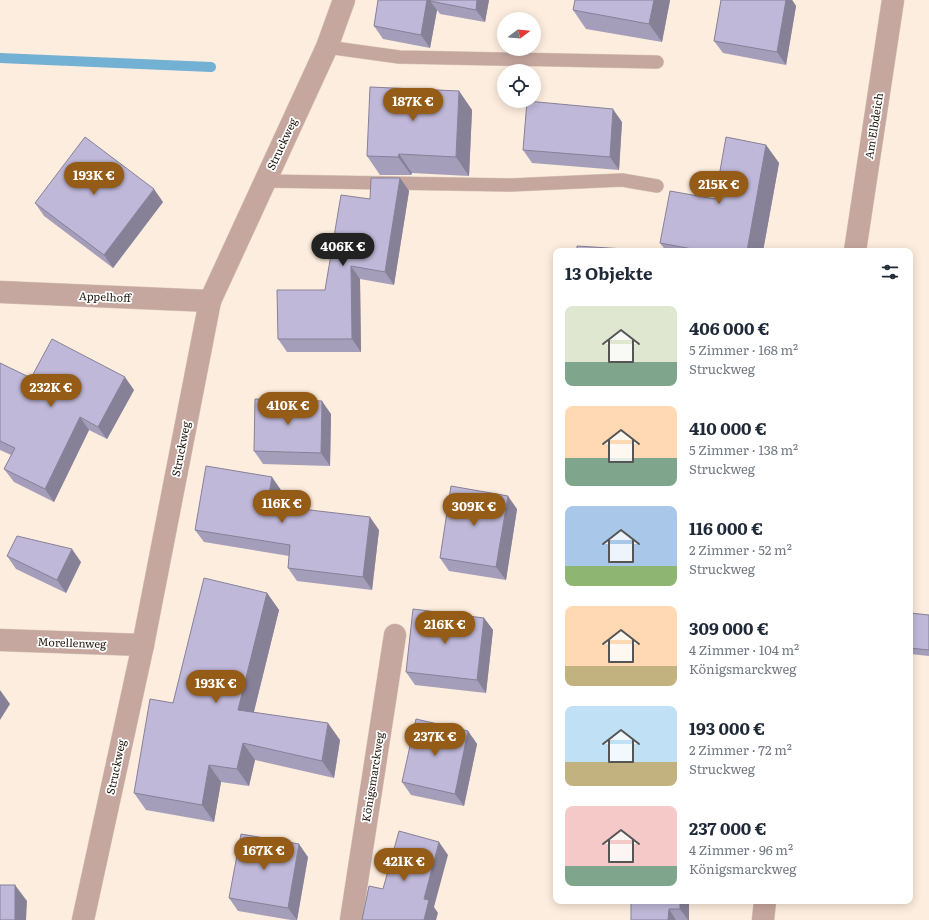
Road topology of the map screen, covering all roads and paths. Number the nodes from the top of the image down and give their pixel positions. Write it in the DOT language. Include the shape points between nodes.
graph roads {
  1 [pos="344,0"];
  2 [pos="893,0"];
  3 [pos="327,47"];
  4 [pos="657,62"];
  5 [pos="265,181"];
  6 [pos="657,186"];
  7 [pos="855,248"];
  8 [pos="0,292"];
  9 [pos="210,301"];
  10 [pos="395,635"];
  11 [pos="0,640"];
  12 [pos="143,645"];
  13 [pos="765,904"];
  14 [pos="83,920"];
  15 [pos="351,920"];
  16 [pos="763,920"];
  1 -- 3 [label="street, Struckweg"];
  2 -- 7 [label="street, Am Elbdeich"];
  3 -- 4 [label="lane" via="399,57"];
  3 -- 5 [label="street, Struckweg"];
  5 -- 6 [label="lane" via="511,185 622,180"];
  5 -- 9 [label="street, Struckweg"];
  8 -- 9 [label="street, Appelhoff"];
  9 -- 12 [label="street, Struckweg"];
  10 -- 15 [label="street, Königsmarckweg"];
  11 -- 12 [label="street, Morellenweg"];
  12 -- 14 [label="street, Struckweg"];
  13 -- 16 [label="street"];
}
